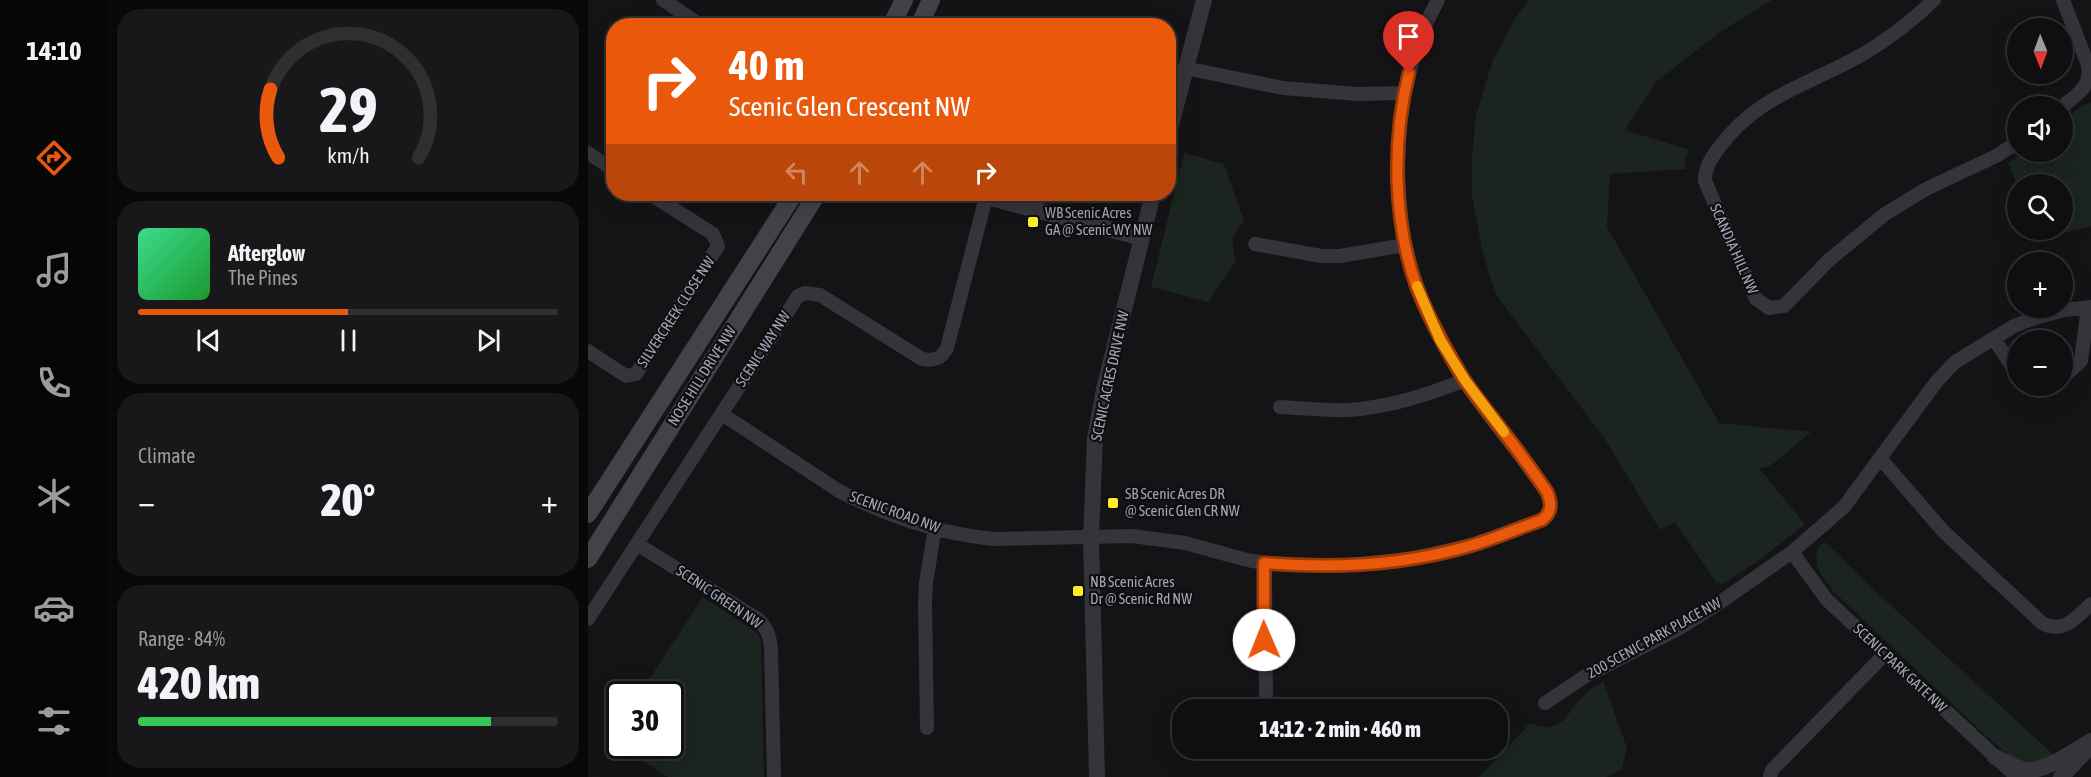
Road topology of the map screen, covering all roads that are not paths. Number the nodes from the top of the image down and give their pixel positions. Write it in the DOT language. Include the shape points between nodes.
graph roads {
  1 [pos="663,0"];
  2 [pos="904,0"];
  3 [pos="930,0"];
  4 [pos="1204,0"];
  5 [pos="1438,0"];
  6 [pos="1934,0"];
  7 [pos="2064,0"];
  8 [pos="690,18"];
  9 [pos="895,18"];
  10 [pos="923,18"];
  11 [pos="1185,68"];
  12 [pos="1404,93"];
  13 [pos="2073,97"];
  14 [pos="1176,104"];
  15 [pos="2007,149"];
  16 [pos="588,153"];
  17 [pos="606,165"];
  18 [pos="661,201"];
  19 [pos="789,201"];
  20 [pos="813,201"];
  21 [pos="980,201"];
  22 [pos="1003,201"];
  23 [pos="1151,201"];
  24 [pos="1142,238"];
  25 [pos="1255,244"];
  26 [pos="1405,245"];
  27 [pos="2090,307"];
  28 [pos="1994,339"];
  29 [pos="588,351"];
  30 [pos="2007,358"];
  31 [pos="2073,368"];
  32 [pos="1465,380"];
  33 [pos="1280,406"];
  34 [pos="722,414"];
  35 [pos="1880,458"];
  36 [pos="593,501"];
  37 [pos="588,514"];
  38 [pos="934,527"];
  39 [pos="1091,537"];
  40 [pos="637,544"];
  41 [pos="1792,552"];
  42 [pos="588,559"];
  43 [pos="1264,563"];
  44 [pos="2091,604"];
  45 [pos="588,620"];
  46 [pos="1885,654"];
  47 [pos="1266,699"];
  48 [pos="1545,703"];
  49 [pos="927,728"];
  50 [pos="2091,743"];
  51 [pos="1995,757"];
  52 [pos="774,777"];
  53 [pos="1097,777"];
  54 [pos="1770,777"];
  55 [pos="2017,777"];
  56 [pos="2061,777"];
  1 -- 8 [label="street"];
  2 -- 9 [label="main road"];
  3 -- 10 [label="main road"];
  4 -- 11 [label="street"];
  5 -- 12 [label="street" via="1424,29"];
  6 -- 15 [label="street, SCANDIA HILL NW" via="1866,52 1759,107 1738,124 1711,158 1705,181 1756,299 1769,308 1785,306 1829,260 1885,214"];
  7 -- 13 [label="street" via="2089,72 2083,89"];
  11 -- 12 [label="street" via="1282,88"];
  11 -- 14 [label="street"];
  12 -- 26 [label="street" via="1398,170"];
  16 -- 17 [label="street"];
  18 -- 29 [label="street, SILVERCREEK CLOSE NW" via="713,234 718,246 636,374 626,376"];
  19 -- 36 [label="main road, NOSE HILL DRIVE NW"];
  20 -- 42 [label="main road, NOSE HILL DRIVE NW"];
  21 -- 34 [label="street, SCENIC WAY NW" via="947,348 938,360 922,359 820,295 805,293 795,299"];
  22 -- 24 [label="street"];
  23 -- 24 [label="street, SCENIC ACRES DRIVE NW"];
  24 -- 39 [label="street, SCENIC ACRES DRIVE NW" via="1099,414 1093,460"];
  25 -- 26 [label="street" via="1321,256"];
  26 -- 32 [label="street" via="1440,340"];
  27 -- 28 [label="street, 200 SCENIC PARK PLACE NW" via="2035,318"];
  27 -- 31 [label="street" via="2081,361"];
  28 -- 30 [label="street"];
  28 -- 35 [label="street, 200 SCENIC PARK PLACE NW" via="1955,362"];
  32 -- 33 [label="street" via="1379,407 1347,410"];
  32 -- 43 [label="street, SCENIC ROAD NW" via="1547,492 1551,500 1548,515 1472,545 1409,559 1341,566"];
  34 -- 38 [label="street, SCENIC ROAD NW" via="839,491 878,509"];
  34 -- 40 [label="street, SCENIC WAY NW"];
  35 -- 41 [label="street, 200 SCENIC PARK PLACE NW" via="1844,507"];
  35 -- 44 [label="street" via="1943,531 2042,623 2062,627"];
  36 -- 37 [label="main road, NOSE HILL DRIVE NW"];
  38 -- 39 [label="street, SCENIC ROAD NW" via="994,538"];
  38 -- 49 [label="street" via="925,604"];
  39 -- 43 [label="street, SCENIC ROAD NW" via="1132,536 1185,543"];
  39 -- 53 [label="street, SCENIC ACRES DRIVE NW"];
  40 -- 45 [label="street, SCENIC WAY NW"];
  40 -- 52 [label="street, SCENIC GREEN NW" via="765,627 771,643"];
  41 -- 46 [label="street, SCENIC PARK GATE NW" via="1827,600"];
  41 -- 48 [label="street, 200 SCENIC PARK PLACE NW" via="1678,629 1584,677"];
  43 -- 47 [label="street"];
  46 -- 51 [label="street, SCENIC PARK GATE NW"];
  46 -- 54 [label="street" via="1772,770"];
  50 -- 51 [label="street" via="2040,769 2026,771"];
  50 -- 56 [label="street"];
  51 -- 55 [label="street, SCENIC PARK GATE NW"];
}
